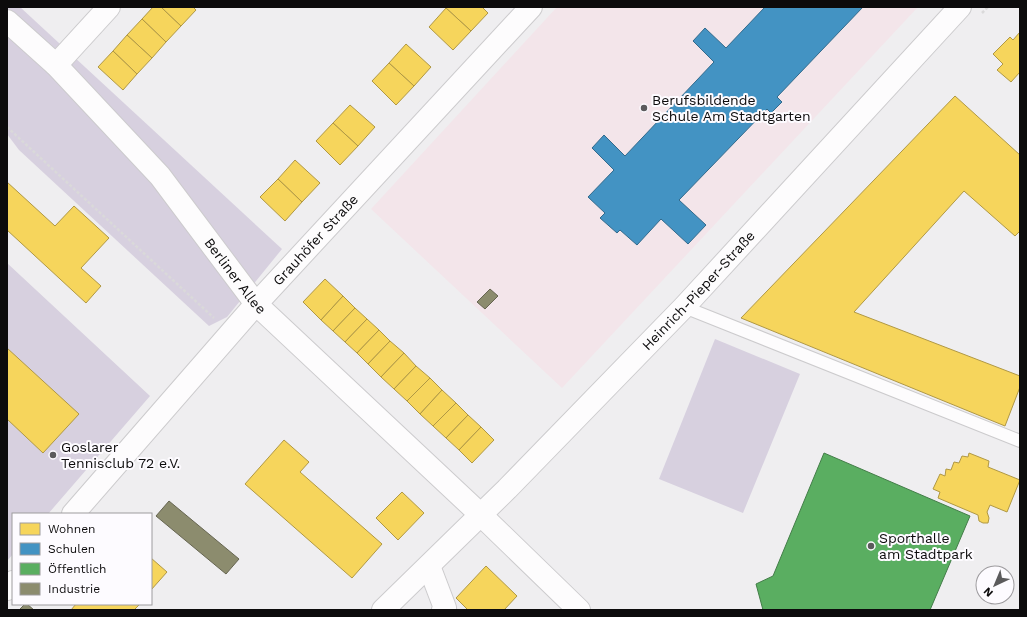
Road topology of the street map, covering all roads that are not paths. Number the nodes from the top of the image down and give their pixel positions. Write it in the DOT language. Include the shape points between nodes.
graph roads {
  1 [pos="109,7"];
  2 [pos="531,7"];
  3 [pos="960,7"];
  4 [pos="7,21"];
  5 [pos="56,65"];
  6 [pos="256,304"];
  7 [pos="684,307"];
  8 [pos="1020,441"];
  9 [pos="74,513"];
  10 [pos="481,515"];
  11 [pos="428,566"];
  12 [pos="383,610"];
  13 [pos="443,610"];
  14 [pos="579,610"];
  1 -- 5 [label="street"];
  2 -- 6 [label="street, Grauhöfer Straße"];
  3 -- 7 [label="street, Heinrich-Pieper-Straße"];
  4 -- 5 [label="street, Berliner Allee"];
  5 -- 6 [label="street, Berliner Allee" via="160,176"];
  6 -- 9 [label="street, Grauhöfer Straße"];
  6 -- 10 [label="street, Berliner Allee"];
  7 -- 8 [label="lane"];
  7 -- 10 [label="street, Heinrich-Pieper-Straße"];
  10 -- 11 [label="street, Heinrich-Pieper-Straße"];
  10 -- 14 [label="street, Berliner Allee"];
  11 -- 12 [label="street, Heinrich-Pieper-Straße"];
  11 -- 13 [label="street" via="445,608"];
}
